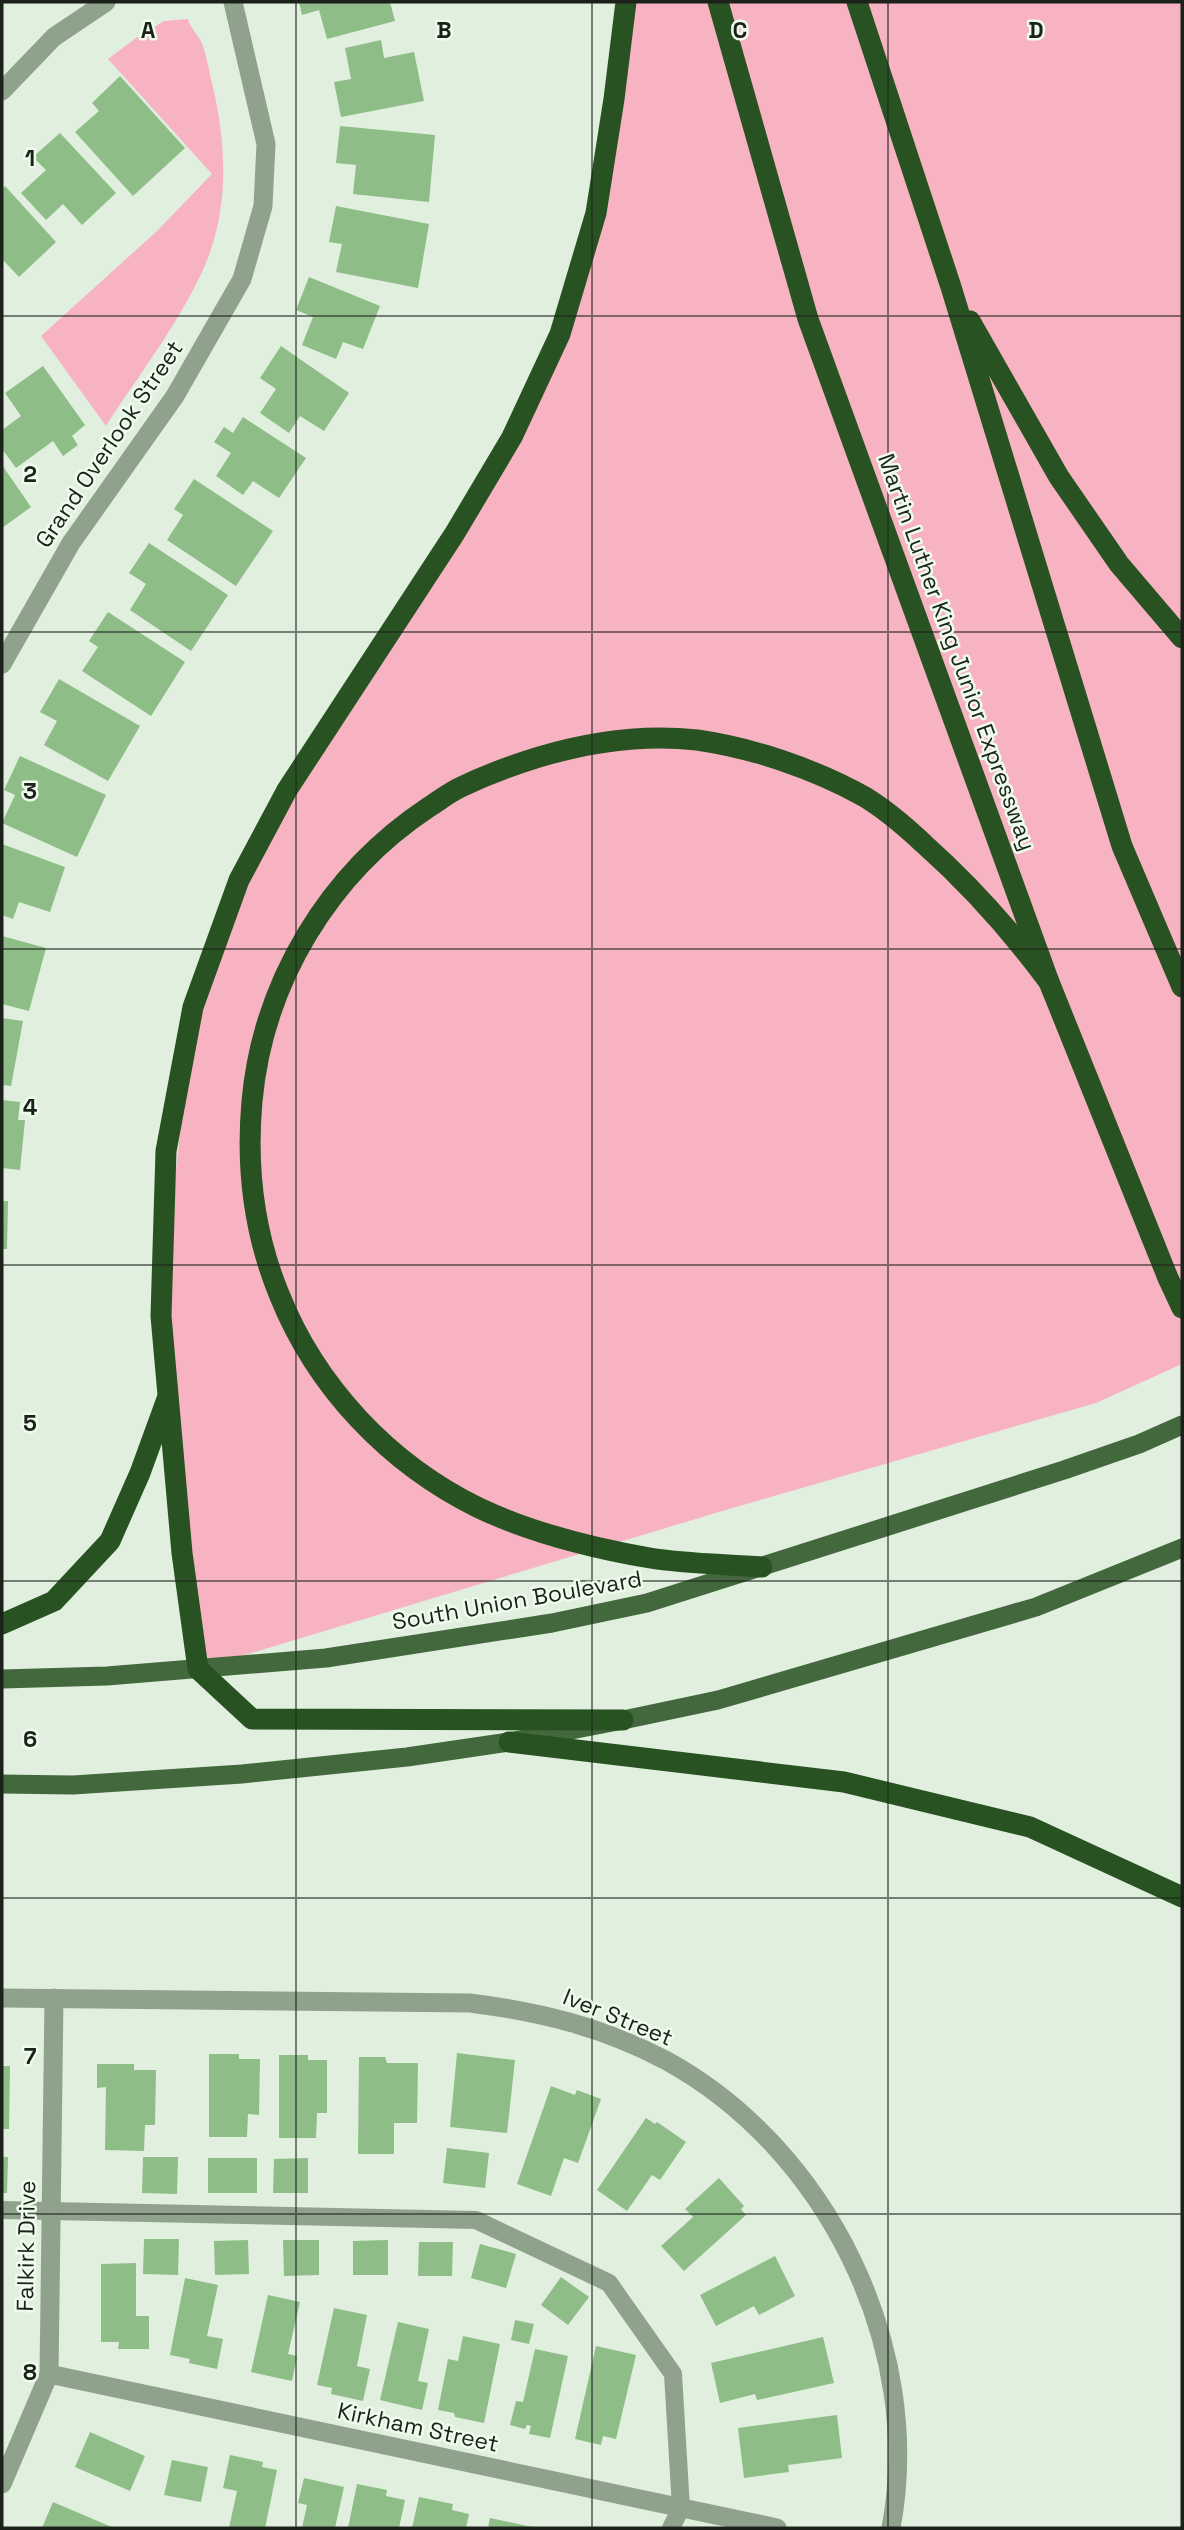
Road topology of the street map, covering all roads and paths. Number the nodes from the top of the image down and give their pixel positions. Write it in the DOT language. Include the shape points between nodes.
graph roads {
  1 [pos="106,2"];
  2 [pos="233,2"];
  3 [pos="626,2"];
  4 [pos="718,2"];
  5 [pos="857,2"];
  6 [pos="2,91"];
  7 [pos="951,287"];
  8 [pos="1182,638"];
  9 [pos="2,664"];
  10 [pos="1049,982"];
  11 [pos="1182,987"];
  12 [pos="1182,1308"];
  13 [pos="168,1394"];
  14 [pos="1182,1425"];
  15 [pos="1182,1548"];
  16 [pos="762,1567"];
  17 [pos="2,1624"];
  18 [pos="198,1669"];
  19 [pos="2,1679"];
  20 [pos="623,1720"];
  21 [pos="509,1742"];
  22 [pos="2,1784"];
  23 [pos="1182,1897"];
  24 [pos="2,1998"];
  25 [pos="54,1998"];
  26 [pos="2,2210"];
  27 [pos="51,2210"];
  28 [pos="49,2374"];
  29 [pos="2,2484"];
  30 [pos="681,2508"];
  31 [pos="671,2528"];
  32 [pos="777,2528"];
  33 [pos="891,2528"];
  1 -- 6 [label="street" via="54,37"];
  2 -- 9 [label="street, Grand Overlook Street" via="266,144 263,206 242,279 175,396 71,543"];
  3 -- 13 [label="highway" via="596,213 559,334 512,437 462,521 287,790 239,880 193,1007 166,1151 162,1317"];
  4 -- 10 [label="highway, Martin Luther King Junior Expressway" via="808,319"];
  5 -- 7 [label="highway"];
  7 -- 8 [label="highway" via="1059,477 1119,564"];
  7 -- 11 [label="highway" via="1122,846"];
  10 -- 12 [label="highway, Martin Luther King Junior Expressway"];
  10 -- 16 [label="highway" via="1017,939 946,863 866,798 807,770 696,740 636,739 572,747 458,788 401,825 355,869 319,915 289,965 268,1016 255,1069 251,1181 259,1236 273,1280 314,1366 352,1414 387,1446 435,1483 480,1508 530,1528 652,1558"];
  13 -- 17 [label="highway" via="110,1541 54,1601"];
  13 -- 18 [label="highway"];
  14 -- 16 [label="main road, South Union Boulevard" via="1064,1470"];
  15 -- 20 [label="main road" via="1036,1607 718,1700"];
  16 -- 18 [label="main road, South Union Boulevard" via="647,1603 552,1623 326,1658"];
  18 -- 19 [label="main road, South Union Boulevard"];
  18 -- 20 [label="highway" via="252,1719"];
  20 -- 21 [label="main road"];
  21 -- 22 [label="main road" via="242,1774 73,1785"];
  21 -- 23 [label="highway" via="844,1782 1030,1827"];
  24 -- 25 [label="street, Iver Street"];
  25 -- 27 [label="street, Falkirk Drive"];
  25 -- 33 [label="street, Iver Street" via="470,2003 522,2009 614,2037 707,2087 783,2156 847,2250 886,2350 896,2402 899,2446"];
  26 -- 27 [label="lane"];
  27 -- 28 [label="street, Falkirk Drive"];
  27 -- 30 [label="lane" via="476,2220 610,2283 673,2374"];
  28 -- 29 [label="street, Falkirk Drive"];
  28 -- 30 [label="street, Kirkham Street"];
  30 -- 31 [label="lane"];
  30 -- 32 [label="street, Kirkham Street"];
}
